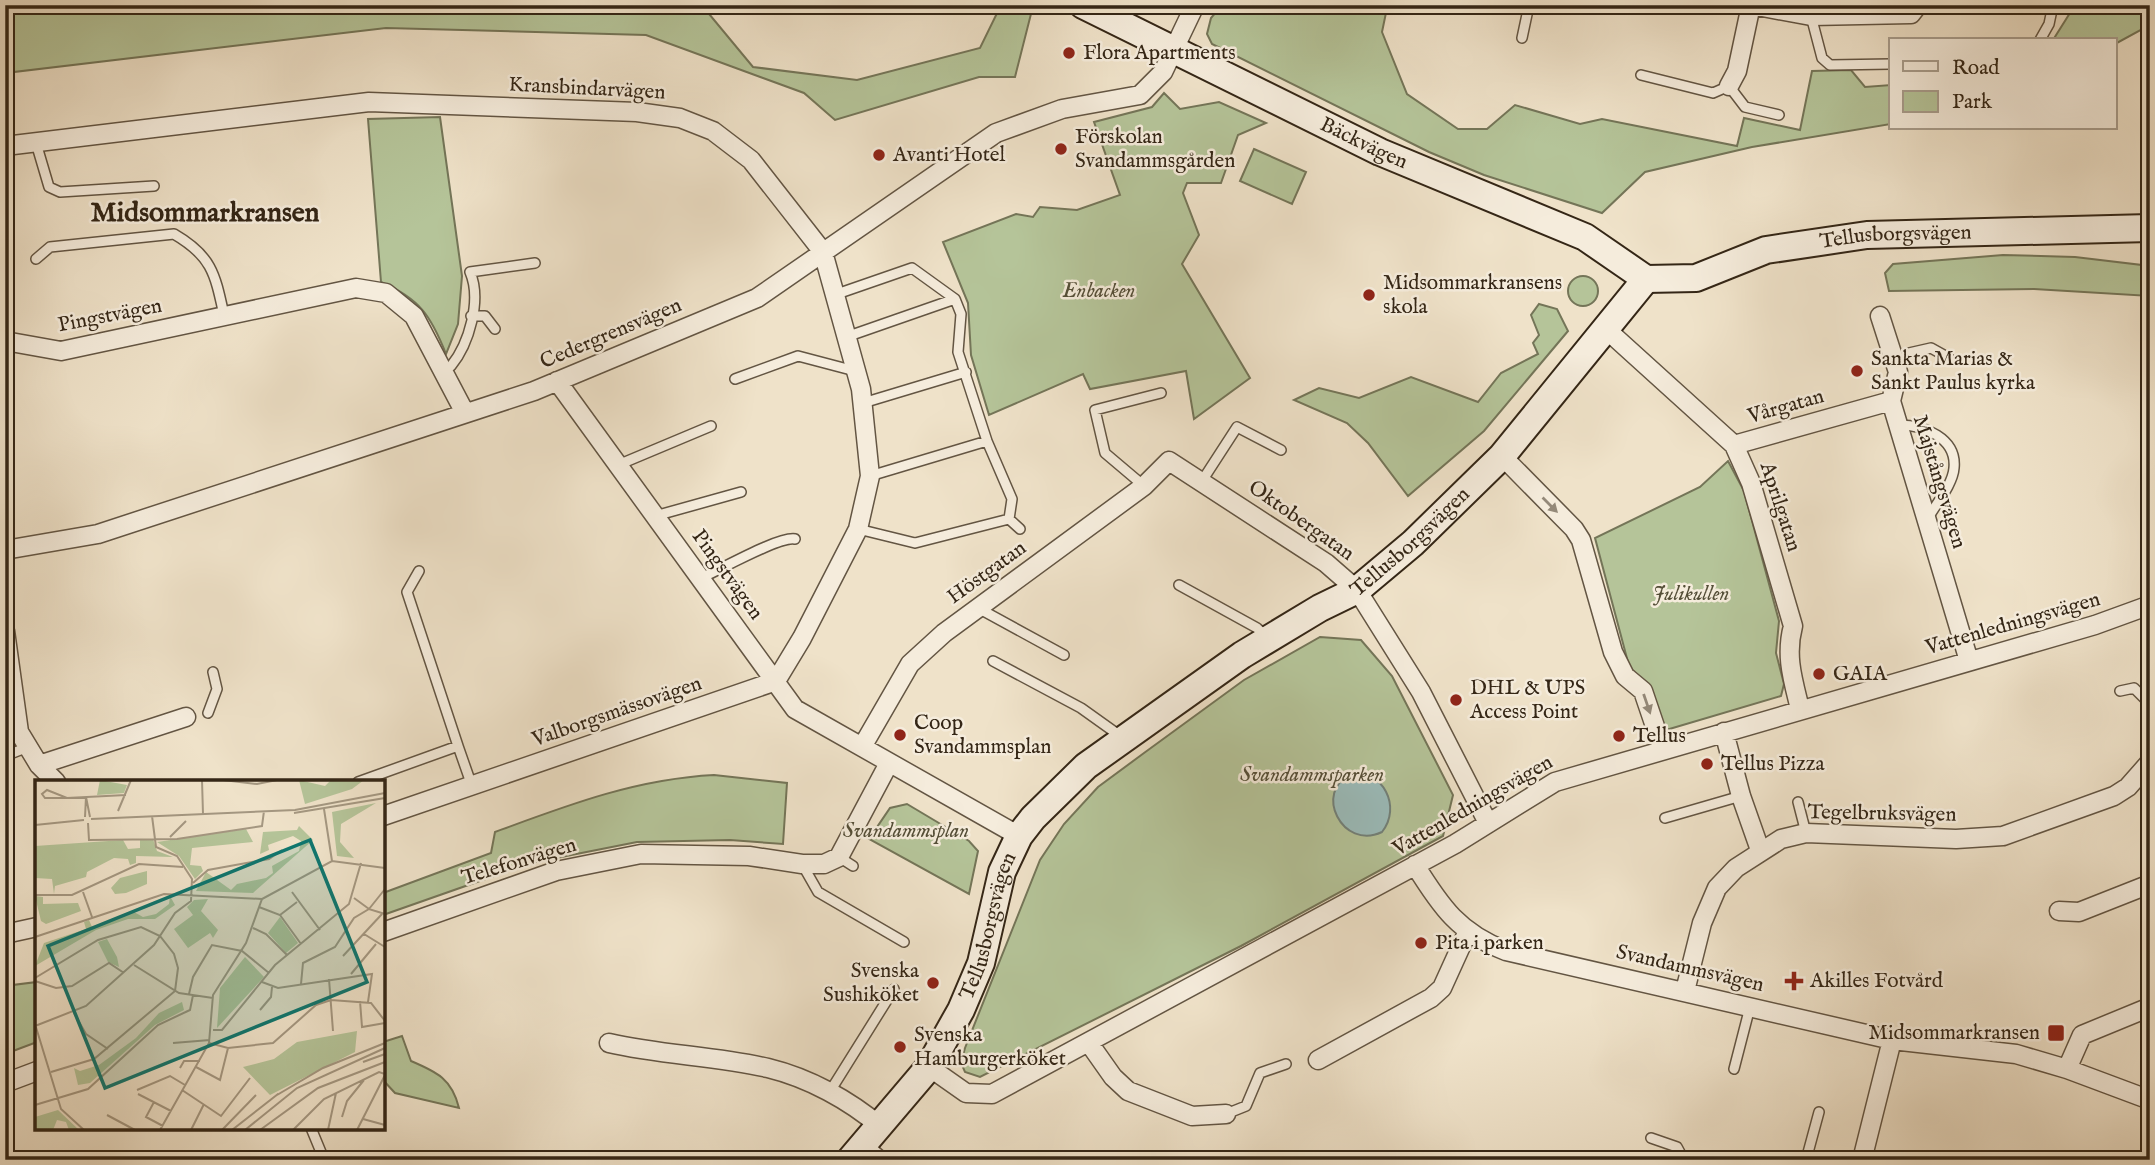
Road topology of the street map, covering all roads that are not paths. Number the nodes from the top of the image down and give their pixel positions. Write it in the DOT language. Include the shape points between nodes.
graph roads {
  1 [pos="1083,5"];
  2 [pos="1195,5"];
  3 [pos="1529,5"];
  4 [pos="1751,5"];
  5 [pos="1918,5"];
  6 [pos="2053,5"];
  7 [pos="1811,16"];
  8 [pos="1522,38"];
  9 [pos="2041,38"];
  10 [pos="1175,50"];
  11 [pos="1889,64"];
  12 [pos="1641,75"];
  13 [pos="1728,86"];
  14 [pos="1779,115"];
  15 [pos="36,143"];
  16 [pos="5,146"];
  17 [pos="154,186"];
  18 [pos="2150,228"];
  19 [pos="823,253"];
  20 [pos="36,259"];
  21 [pos="535,263"];
  22 [pos="1646,279"];
  23 [pos="834,295"];
  24 [pos="955,299"];
  25 [pos="224,315"];
  26 [pos="471,316"];
  27 [pos="1880,316"];
  28 [pos="495,329"];
  29 [pos="1607,330"];
  30 [pos="846,337"];
  31 [pos="5,341"];
  32 [pos="1949,358"];
  33 [pos="1895,364"];
  34 [pos="451,366"];
  35 [pos="856,372"];
  36 [pos="966,372"];
  37 [pos="735,379"];
  38 [pos="557,381"];
  39 [pos="1161,393"];
  40 [pos="1891,401"];
  41 [pos="863,403"];
  42 [pos="465,414"];
  43 [pos="1899,425"];
  44 [pos="711,426"];
  45 [pos="988,441"];
  46 [pos="1734,445"];
  47 [pos="1281,450"];
  48 [pos="1502,456"];
  49 [pos="1169,461"];
  50 [pos="618,465"];
  51 [pos="870,476"];
  52 [pos="1202,481"];
  53 [pos="1144,486"];
  54 [pos="741,492"];
  55 [pos="655,516"];
  56 [pos="1009,519"];
  57 [pos="1927,520"];
  58 [pos="858,528"];
  59 [pos="1020,529"];
  60 [pos="795,539"];
  61 [pos="5,550"];
  62 [pos="419,571"];
  63 [pos="701,578"];
  64 [pos="1179,585"];
  65 [pos="1357,590"];
  66 [pos="2150,605"];
  67 [pos="978,608"];
  68 [pos="5,631"];
  69 [pos="1269,639"];
  70 [pos="1064,655"];
  71 [pos="993,661"];
  72 [pos="1969,661"];
  73 [pos="213,672"];
  74 [pos="776,681"];
  75 [pos="2120,691"];
  76 [pos="2150,704"];
  77 [pos="1800,709"];
  78 [pos="208,713"];
  79 [pos="186,717"];
  80 [pos="1724,732"];
  81 [pos="1124,739"];
  82 [pos="458,746"];
  83 [pos="29,747"];
  84 [pos="862,747"];
  85 [pos="1663,750"];
  86 [pos="5,756"];
  87 [pos="2150,762"];
  88 [pos="889,763"];
  89 [pos="39,765"];
  90 [pos="54,780"];
  91 [pos="364,780"];
  92 [pos="472,786"];
  93 [pos="1741,796"];
  94 [pos="1798,802"];
  95 [pos="385,815"];
  96 [pos="1665,818"];
  97 [pos="1488,823"];
  98 [pos="1806,833"];
  99 [pos="1019,836"];
  100 [pos="1760,850"];
  101 [pos="802,864"];
  102 [pos="1416,865"];
  103 [pos="2150,884"];
  104 [pos="2059,911"];
  105 [pos="35,927"];
  106 [pos="385,931"];
  107 [pos="1467,933"];
  108 [pos="5,934"];
  109 [pos="904,942"];
  110 [pos="894,989"];
  111 [pos="1685,991"];
  112 [pos="1750,1007"];
  113 [pos="2150,1007"];
  114 [pos="1892,1040"];
  115 [pos="609,1043"];
  116 [pos="1089,1043"];
  117 [pos="1318,1060"];
  118 [pos="1286,1064"];
  119 [pos="929,1067"];
  120 [pos="1734,1069"];
  121 [pos="2067,1069"];
  122 [pos="35,1073"];
  123 [pos="5,1083"];
  124 [pos="829,1093"];
  125 [pos="2150,1100"];
  126 [pos="1819,1112"];
  127 [pos="1226,1114"];
  128 [pos="881,1127"];
  129 [pos="312,1130"];
  130 [pos="1651,1138"];
  131 [pos="864,1155"];
  132 [pos="364,1160"];
  133 [pos="1684,1160"];
  134 [pos="1806,1160"];
  135 [pos="1861,1160"];
  1 -- 10 [label="street, Bäckvägen"];
  2 -- 10 [label="street, Cedergrensvägen"];
  3 -- 8 [label="lane"];
  4 -- 7 [label="street"];
  4 -- 13 [label="street" via="1737,71"];
  5 -- 7 [label="street" via="1910,14"];
  6 -- 9 [label="lane"];
  7 -- 11 [label="lane" via="1822,58 1830,65"];
  10 -- 19 [label="street, Cedergrensvägen" via="1163,72 1140,95 1062,109 996,132"];
  10 -- 22 [label="street, Bäckvägen" via="1380,152 1585,237"];
  12 -- 13 [label="lane" via="1713,93"];
  13 -- 14 [label="lane" via="1745,107"];
  15 -- 16 [label="street, Kransbindarvägen"];
  15 -- 17 [label="lane" via="49,187 60,192"];
  15 -- 19 [label="street, Kransbindarvägen" via="372,102 637,112 680,118 731,142 751,160"];
  18 -- 22 [label="street, Tellusborgsvägen" via="1867,235 1766,250 1696,278"];
  19 -- 23 [label="street, Kransbindarvägen"];
  19 -- 38 [label="street, Cedergrensvägen" via="757,298"];
  20 -- 25 [label="lane" via="50,247 174,234 205,255 216,278"];
  21 -- 26 [label="lane" via="470,272 474,282"];
  22 -- 29 [label="street, Tellusborgsvägen"];
  23 -- 24 [label="lane" via="912,268"];
  23 -- 30 [label="street, Kransbindarvägen"];
  24 -- 30 [label="lane"];
  24 -- 36 [label="lane" via="961,314 958,352"];
  25 -- 31 [label="street, Pingstvägen" via="61,351"];
  25 -- 42 [label="street, Pingstvägen" via="356,288 386,293 414,316"];
  26 -- 28 [label="lane" via="485,316"];
  26 -- 34 [label="lane" via="461,354"];
  27 -- 33 [label="street, Majstångsvägen"];
  29 -- 46 [label="street, Aprilgatan"];
  29 -- 48 [label="street, Tellusborgsvägen"];
  30 -- 35 [label="street, Kransbindarvägen"];
  32 -- 33 [label="lane" via="1931,348 1909,353"];
  33 -- 40 [label="street, Majstångsvägen" via="1897,380"];
  35 -- 37 [label="lane" via="798,356"];
  35 -- 41 [label="street, Kransbindarvägen"];
  36 -- 41 [label="lane"];
  36 -- 45 [label="lane"];
  38 -- 42 [label="street, Cedergrensvägen"];
  38 -- 50 [label="street, Pingstvägen"];
  39 -- 53 [label="lane" via="1095,410 1105,453"];
  40 -- 43 [label="street, Majstångsvägen"];
  40 -- 46 [label="street, Vårgatan"];
  41 -- 51 [label="street, Kransbindarvägen"];
  42 -- 61 [label="street, Cedergrensvägen" via="99,534"];
  43 -- 57 [label="street, Majstångsvägen"];
  43 -- 57 [label="lane" via="1925,428 1940,436 1951,450 1955,469"];
  44 -- 50 [label="lane"];
  45 -- 51 [label="lane"];
  45 -- 56 [label="lane" via="1012,499"];
  46 -- 77 [label="street, Aprilgatan" via="1751,483 1793,626 1789,664"];
  47 -- 52 [label="lane" via="1237,427"];
  48 -- 65 [label="street, Tellusborgsvägen"];
  48 -- 85 [label="street, one-way" via="1581,540 1613,652 1625,676 1643,691"];
  49 -- 52 [label="street, Oktobergatan"];
  49 -- 53 [label="street, Höstgatan"];
  50 -- 55 [label="street, Pingstvägen"];
  51 -- 58 [label="street, Kransbindarvägen"];
  52 -- 65 [label="street, Oktobergatan" via="1326,563"];
  53 -- 67 [label="street, Höstgatan"];
  54 -- 55 [label="lane"];
  55 -- 63 [label="street, Pingstvägen"];
  56 -- 58 [label="lane" via="915,543"];
  56 -- 59 [label="lane"];
  57 -- 72 [label="street, Majstångsvägen"];
  58 -- 74 [label="street, Kransbindarvägen"];
  60 -- 63 [label="lane" via="775,541"];
  62 -- 82 [label="lane" via="407,592"];
  63 -- 74 [label="street, Pingstvägen"];
  64 -- 69 [label="lane"];
  65 -- 69 [label="street, Tellusborgsvägen"];
  65 -- 97 [label="street, Oktobergatan" via="1421,692"];
  66 -- 72 [label="street, Vattenledningsvägen"];
  67 -- 70 [label="lane"];
  67 -- 84 [label="street, Höstgatan" via="910,664"];
  68 -- 83 [label="street" via="19,732"];
  69 -- 81 [label="street, Tellusborgsvägen"];
  71 -- 81 [label="lane" via="1081,708"];
  72 -- 77 [label="street, Vattenledningsvägen"];
  73 -- 78 [label="lane" via="217,689"];
  74 -- 84 [label="street, Pingstvägen" via="795,709"];
  74 -- 92 [label="street, Valborgsmässovägen"];
  75 -- 76 [label="lane" via="2134,688"];
  77 -- 80 [label="street, Vattenledningsvägen"];
  79 -- 89 [label="street"];
  80 -- 85 [label="street, Vattenledningsvägen"];
  80 -- 93 [label="street"];
  81 -- 99 [label="street, Tellusborgsvägen" via="1086,766"];
  82 -- 91 [label="lane"];
  82 -- 92 [label="lane"];
  83 -- 86 [label="lane"];
  83 -- 89 [label="street"];
  84 -- 88 [label="street, Pingstvägen"];
  85 -- 97 [label="street, Vattenledningsvägen" via="1555,782"];
  87 -- 98 [label="street, Tegelbruksvägen" via="2114,796 2003,836 1956,839"];
  88 -- 99 [label="street"];
  88 -- 101 [label="street, Telefonvägen" via="846,862"];
  89 -- 90 [label="street"];
  92 -- 95 [label="street, Valborgsmässovägen"];
  93 -- 96 [label="lane"];
  93 -- 100 [label="street"];
  94 -- 98 [label="lane"];
  97 -- 102 [label="street, Vattenledningsvägen"];
  98 -- 100 [label="street, Tegelbruksvägen"];
  99 -- 119 [label="street, Tellusborgsvägen" via="1002,872 981,963"];
  100 -- 111 [label="street, Tegelbruksvägen" via="1717,888 1702,923"];
  101 -- 106 [label="street, Telefonvägen" via="749,856 641,854 556,871"];
  101 -- 109 [label="lane" via="818,892"];
  102 -- 107 [label="street, Svandammsvägen" via="1429,889"];
  102 -- 116 [label="street, Vattenledningsvägen"];
  103 -- 104 [label="street" via="2079,912"];
  105 -- 108 [label="street"];
  107 -- 111 [label="street, Svandammsvägen" via="1506,951"];
  107 -- 117 [label="street" via="1442,988 1431,998"];
  110 -- 124 [label="lane"];
  111 -- 112 [label="street, Svandammsvägen"];
  112 -- 114 [label="street, Svandammsvägen"];
  112 -- 120 [label="lane"];
  113 -- 121 [label="street" via="2082,1035"];
  114 -- 121 [label="street, Svandammsvägen" via="2016,1054"];
  114 -- 135 [label="street"];
  115 -- 124 [label="street" via="768,1068"];
  116 -- 119 [label="street, Vattenledningsvägen" via="992,1094 966,1093"];
  116 -- 127 [label="street" via="1128,1091 1192,1116"];
  118 -- 127 [label="lane" via="1260,1073 1246,1106"];
  119 -- 128 [label="street, Tellusborgsvägen"];
  121 -- 125 [label="street, Svandammsvägen"];
  122 -- 123 [label="street"];
  124 -- 128 [label="street"];
  126 -- 134 [label="lane"];
  128 -- 131 [label="street, Tellusborgsvägen"];
  129 -- 132 [label="lane" via="323,1157"];
  130 -- 133 [label="lane" via="1677,1147"];
}
